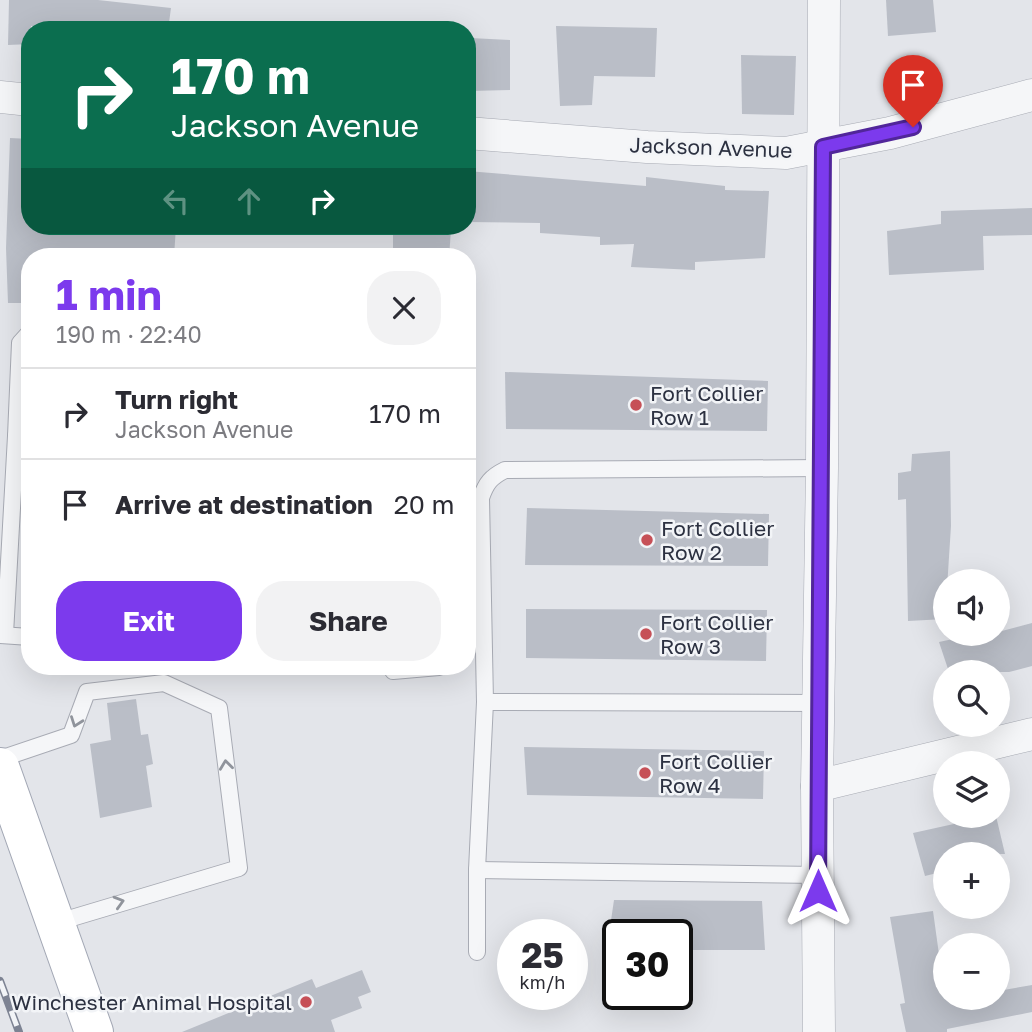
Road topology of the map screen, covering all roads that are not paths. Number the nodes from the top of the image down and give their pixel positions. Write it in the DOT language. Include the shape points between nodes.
graph roads {
  1 [pos="824,0"];
  2 [pos="1032,95"];
  3 [pos="0,97"];
  4 [pos="21,99"];
  5 [pos="476,134"];
  6 [pos="823,147"];
  7 [pos="21,342"];
  8 [pos="21,374"];
  9 [pos="21,455"];
  10 [pos="822,468"];
  11 [pos="2,634"];
  12 [pos="21,636"];
  13 [pos="485,702"];
  14 [pos="819,703"];
  15 [pos="1032,734"];
  16 [pos="0,759"];
  17 [pos="0,768"];
  18 [pos="817,786"];
  19 [pos="477,870"];
  20 [pos="818,875"];
  21 [pos="55,923"];
  22 [pos="477,952"];
  23 [pos="94,1032"];
  24 [pos="819,1032"];
  1 -- 6 [label="street"];
  2 -- 6 [label="street, Jackson Avenue"];
  3 -- 4 [label="street"];
  5 -- 6 [label="street, Jackson Avenue" via="786,153"];
  6 -- 10 [label="street"];
  7 -- 8 [label="lane"];
  9 -- 11 [label="lane"];
  10 -- 13 [label="lane" via="505,470 492,476 481,498"];
  10 -- 14 [label="street"];
  11 -- 12 [label="lane"];
  13 -- 14 [label="lane"];
  13 -- 19 [label="lane"];
  14 -- 18 [label="street"];
  15 -- 18 [label="street"];
  21 -- 16 [label="lane, one-way" via="239,867 219,708 164,683 87,692 71,735"];
  17 -- 21 [label="main road"];
  18 -- 20 [label="street"];
  19 -- 20 [label="lane"];
  19 -- 22 [label="lane"];
  20 -- 24 [label="street"];
  21 -- 23 [label="main road"];
}
